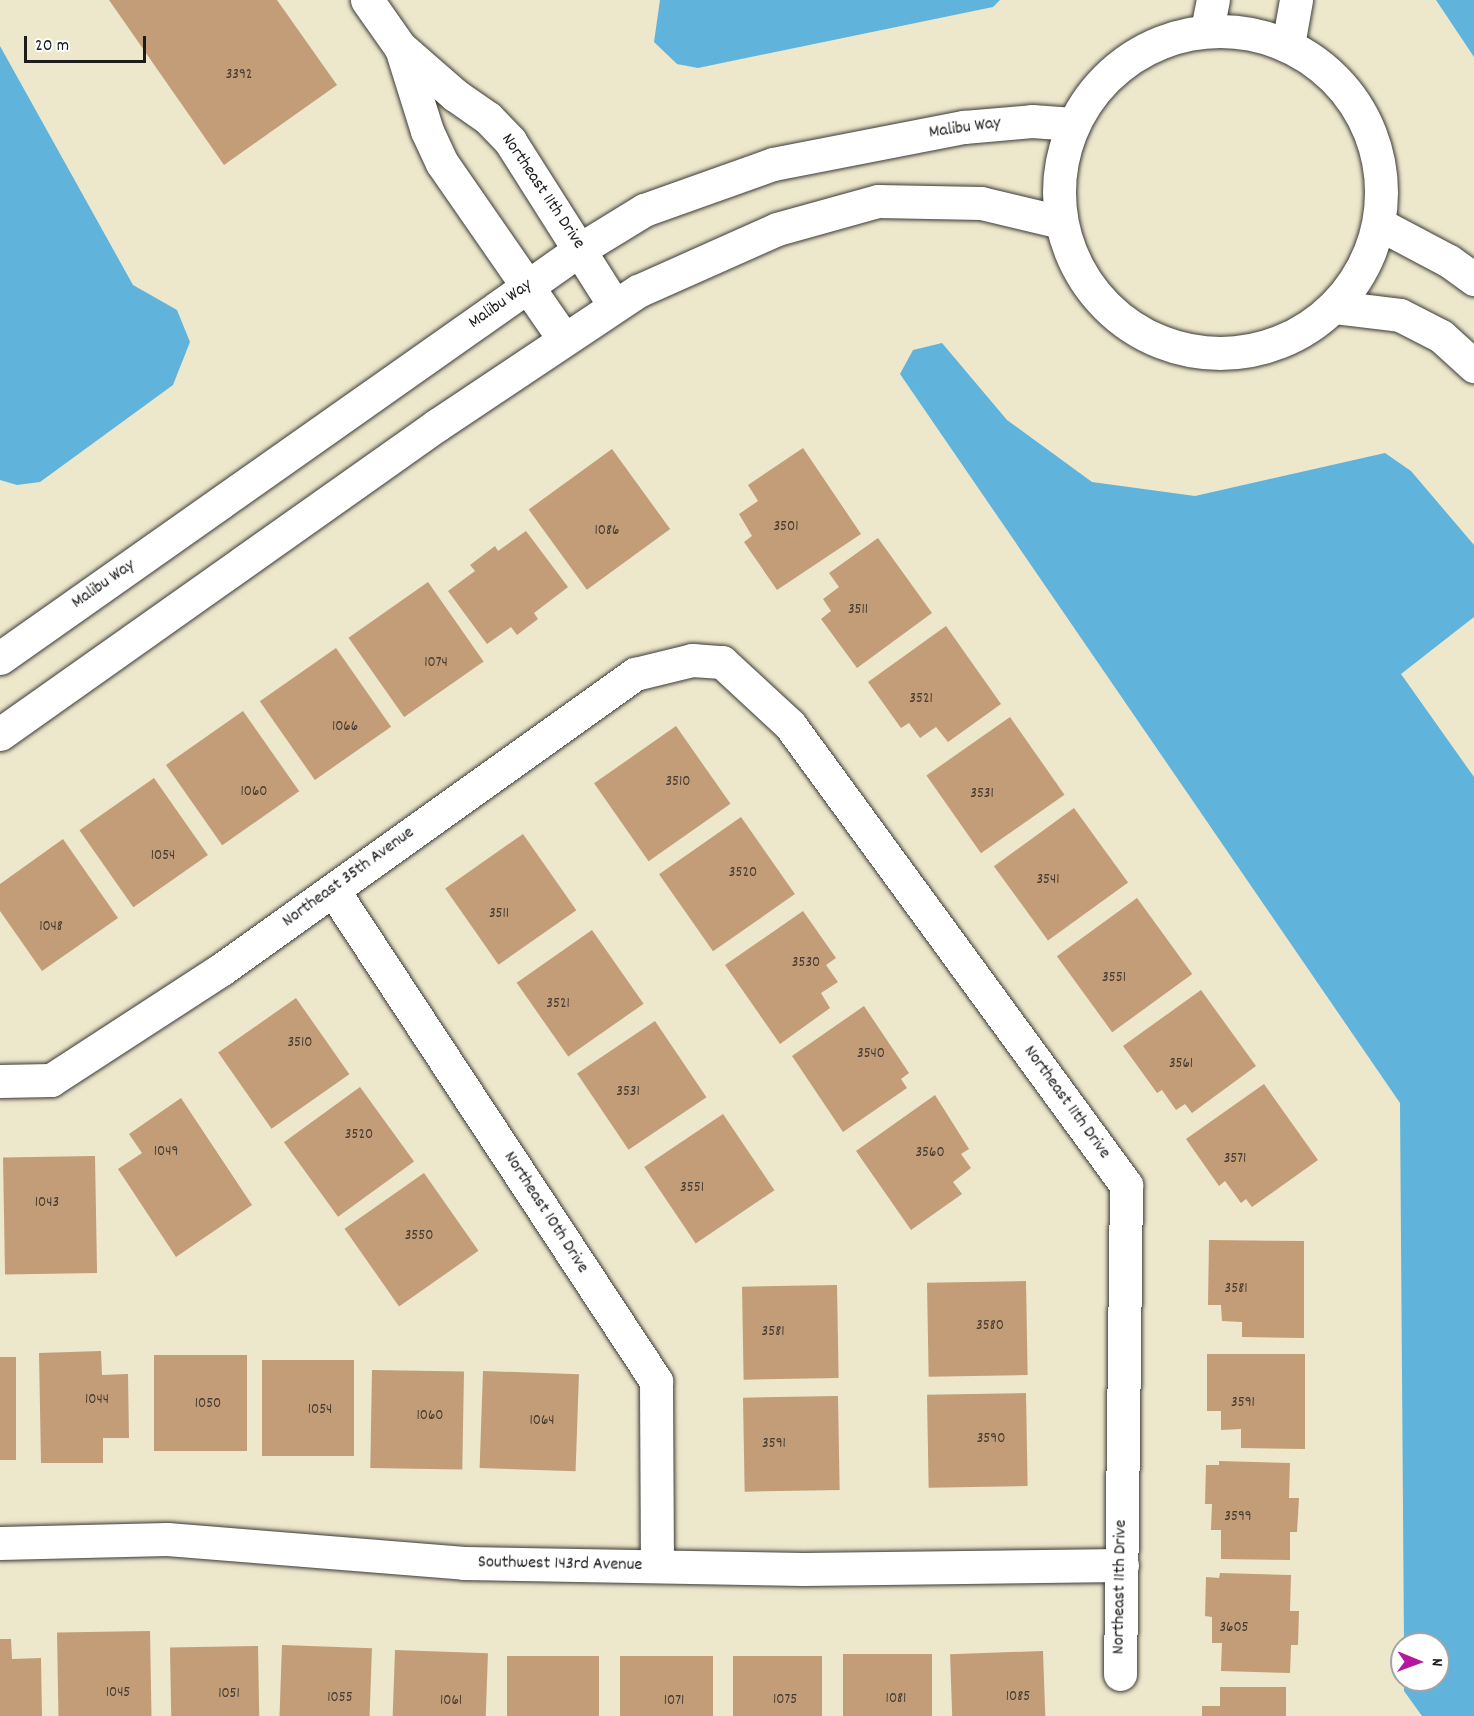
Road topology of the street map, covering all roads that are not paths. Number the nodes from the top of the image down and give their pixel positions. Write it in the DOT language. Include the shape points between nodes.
graph roads {
  1 [pos="367,0"];
  2 [pos="1296,0"];
  3 [pos="1210,15"];
  4 [pos="1288,45"];
  5 [pos="400,46"];
  6 [pos="1074,124"];
  7 [pos="1061,222"];
  8 [pos="1379,224"];
  9 [pos="582,248"];
  10 [pos="1474,279"];
  11 [pos="530,285"];
  12 [pos="614,305"];
  13 [pos="1335,307"];
  14 [pos="564,339"];
  15 [pos="1474,366"];
  16 [pos="0,658"];
  17 [pos="692,660"];
  18 [pos="0,734"];
  19 [pos="333,890"];
  20 [pos="0,1081"];
  21 [pos="0,1543"];
  22 [pos="1122,1565"];
  23 [pos="657,1566"];
  24 [pos="1120,1674"];
  1 -- 5 [label="street, Northeast 11th Drive"];
  2 -- 4 [label="street"];
  3 -- 4 [label="street" via="1235,30"];
  3 -- 6 [label="street" via="1114,69 1091,95"];
  4 -- 8 [label="street" via="1338,81 1371,133 1382,194"];
  5 -- 9 [label="street, Northeast 11th Drive" via="455,95 488,118 510,141"];
  5 -- 11 [label="street, Northeast 11th Drive" via="442,163"];
  6 -- 7 [label="street" via="1063,156 1058,189"];
  6 -- 9 [label="street, Malibu Way" via="1032,121 964,127 773,164 644,210"];
  7 -- 12 [label="street" via="981,203 878,201 777,229"];
  7 -- 13 [label="street" via="1071,256 1096,295 1141,333 1173,347 1207,354 1242,353 1276,345 1308,329"];
  8 -- 10 [label="street" via="1449,261"];
  8 -- 13 [label="street" via="1363,269"];
  9 -- 11 [label="street, Malibu Way"];
  9 -- 12 [label="street, Northeast 11th Drive"];
  11 -- 14 [label="street, Northeast 11th Drive"];
  11 -- 16 [label="street, Malibu Way"];
  12 -- 14 [label="street"];
  13 -- 15 [label="street" via="1400,315 1441,336"];
  14 -- 18 [label="street"];
  17 -- 19 [label="street, Northeast 35th Avenue" via="635,674"];
  17 -- 22 [label="street, Northeast 11th Drive" via="722,662 790,725 1126,1185"];
  19 -- 20 [label="street, Northeast 35th Avenue" via="222,969 51,1080"];
  19 -- 23 [label="street, Northeast 10th Drive" via="656,1381"];
  21 -- 23 [label="street, Southwest 143rd Avenue" via="166,1539 464,1563"];
  22 -- 23 [label="street, Southwest 143rd Avenue"];
  22 -- 24 [label="street, Northeast 11th Drive"];
}
